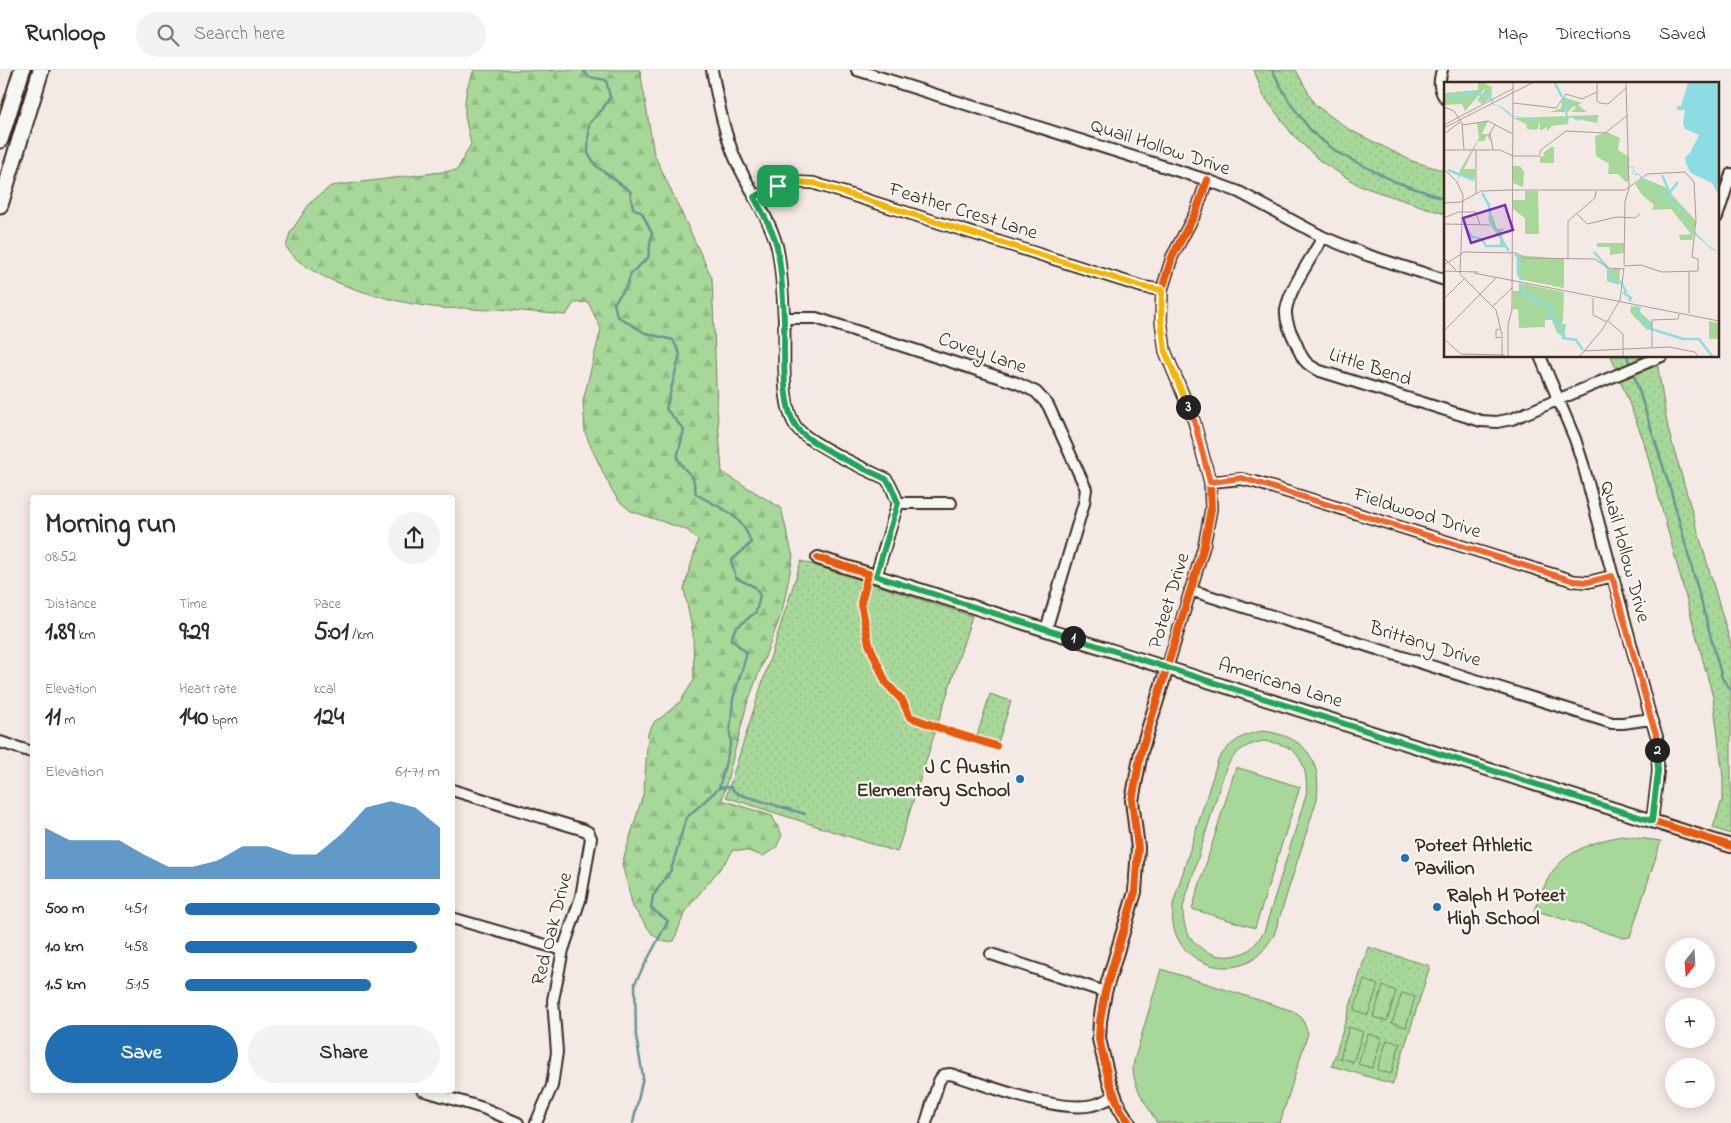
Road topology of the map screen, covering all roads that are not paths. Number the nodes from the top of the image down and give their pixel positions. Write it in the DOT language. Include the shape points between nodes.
graph roads {
  1 [pos="22,70"];
  2 [pos="41,70"];
  3 [pos="712,70"];
  4 [pos="857,70"];
  5 [pos="1442,70"];
  6 [pos="1444,96"];
  7 [pos="0,140"];
  8 [pos="1731,174"];
  9 [pos="1207,180"];
  10 [pos="754,197"];
  11 [pos="0,205"];
  12 [pos="1718,214"];
  13 [pos="1323,237"];
  14 [pos="1444,280"];
  15 [pos="1162,290"];
  16 [pos="784,318"];
  17 [pos="1541,358"];
  18 [pos="1658,358"];
  19 [pos="1558,400"];
  20 [pos="1210,482"];
  21 [pos="898,503"];
  22 [pos="951,503"];
  23 [pos="818,558"];
  24 [pos="876,576"];
  25 [pos="1612,576"];
  26 [pos="1190,590"];
  27 [pos="1046,630"];
  28 [pos="1167,668"];
  29 [pos="1651,719"];
  30 [pos="0,742"];
  31 [pos="30,751"];
  32 [pos="455,791"];
  33 [pos="1652,821"];
  34 [pos="1731,846"];
  35 [pos="455,919"];
  36 [pos="563,950"];
  37 [pos="991,954"];
  38 [pos="1105,992"];
  39 [pos="432,1093"];
  40 [pos="1115,1096"];
  41 [pos="518,1123"];
  42 [pos="536,1123"];
  43 [pos="926,1123"];
  44 [pos="1128,1123"];
  1 -- 7 [label="main road"];
  2 -- 11 [label="main road"];
  3 -- 10 [label="street" via="725,133"];
  4 -- 9 [label="street, Quail Hollow Drive"];
  5 -- 6 [label="street" via="1439,82"];
  8 -- 12 [label="street"];
  9 -- 13 [label="street, Quail Hollow Drive" via="1239,192"];
  9 -- 15 [label="street, Poteet Drive" via="1196,212 1172,257"];
  10 -- 15 [label="street, Feather Crest Lane" via="793,182 813,183 1143,287"];
  10 -- 16 [label="street" via="778,250"];
  13 -- 14 [label="street, Quail Hollow Drive"];
  13 -- 19 [label="street, Little Bend" via="1290,296 1286,311 1288,327 1307,365 1320,372 1481,421 1508,420"];
  15 -- 20 [label="street, Poteet Drive" via="1165,351 1194,420"];
  16 -- 21 [label="street" via="786,400 797,428 808,438 886,479"];
  16 -- 27 [label="street, Covey Lane" via="816,318 1017,383 1036,392 1048,406 1086,489"];
  17 -- 19 [label="street, Quail Hollow Drive"];
  18 -- 19 [label="street, Little Bend"];
  19 -- 25 [label="street, Quail Hollow Drive" via="1583,464"];
  20 -- 25 [label="street, Fieldwood Drive" via="1242,478 1574,581 1588,582"];
  20 -- 26 [label="street, Poteet Drive" via="1211,509 1204,546"];
  21 -- 22 [label="street"];
  21 -- 24 [label="street"];
  23 -- 24 [label="street, Americana Lane"];
  24 -- 27 [label="street, Americana Lane"];
  25 -- 29 [label="street, Quail Hollow Drive"];
  26 -- 28 [label="street, Poteet Drive"];
  26 -- 29 [label="street, Brittany Drive" via="1612,722"];
  27 -- 28 [label="street, Americana Lane"];
  28 -- 33 [label="street, Americana Lane"];
  28 -- 38 [label="street, Poteet Drive" via="1140,752 1132,801 1138,848 1135,892"];
  29 -- 33 [label="street, Quail Hollow Drive" via="1657,737 1658,764"];
  30 -- 31 [label="street"];
  32 -- 36 [label="street, Red Oak Drive" via="588,832 591,838 581,897"];
  33 -- 34 [label="street, Americana Lane"];
  35 -- 36 [label="street"];
  36 -- 42 [label="street, Red Oak Drive" via="553,1000 557,1052 552,1086"];
  37 -- 38 [label="street"];
  38 -- 40 [label="street, Poteet Drive" via="1099,1039"];
  39 -- 41 [label="street" via="483,1108"];
  40 -- 43 [label="street" via="1094,1105 1071,1107 1044,1103 950,1074 943,1075 940,1081"];
  40 -- 44 [label="street, Poteet Drive"];
}
